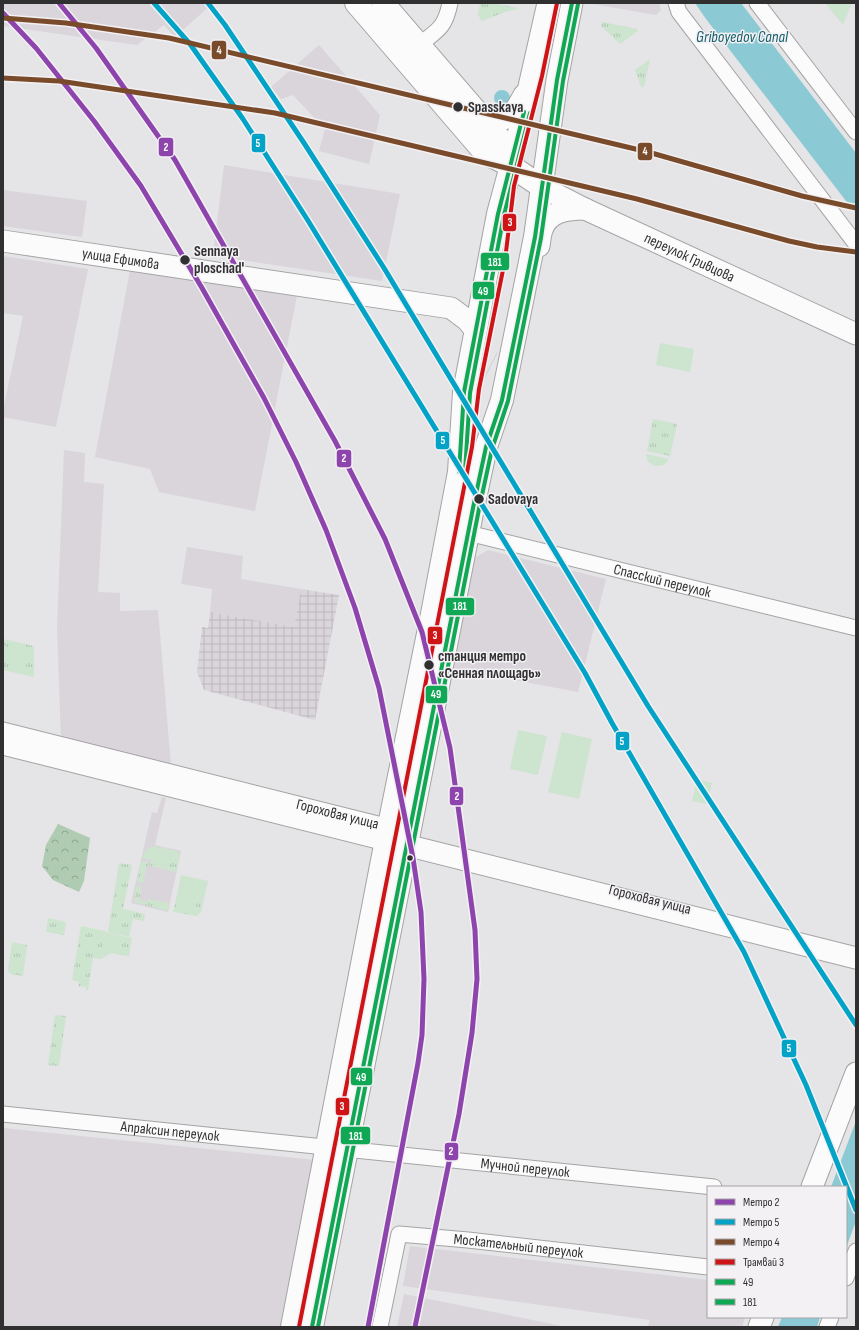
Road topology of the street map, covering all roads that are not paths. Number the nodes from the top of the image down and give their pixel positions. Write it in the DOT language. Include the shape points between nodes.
graph roads {
  1 [pos="356,3"];
  2 [pos="383,3"];
  3 [pos="450,3"];
  4 [pos="548,3"];
  5 [pos="572,3"];
  6 [pos="676,3"];
  7 [pos="757,3"];
  8 [pos="419,45"];
  9 [pos="530,84"];
  10 [pos="481,117"];
  11 [pos="856,132"];
  12 [pos="526,177"];
  13 [pos="585,209"];
  14 [pos="3,241"];
  15 [pos="856,244"];
  16 [pos="528,270"];
  17 [pos="484,289"];
  18 [pos="451,308"];
  19 [pos="476,330"];
  20 [pos="856,334"];
  21 [pos="468,533"];
  22 [pos="856,628"];
  23 [pos="3,730"];
  24 [pos="3,744"];
  25 [pos="388,835"];
  26 [pos="408,841"];
  27 [pos="856,951"];
  28 [pos="856,958"];
  29 [pos="856,1074"];
  30 [pos="3,1114"];
  31 [pos="337,1148"];
  32 [pos="707,1186"];
  33 [pos="812,1186"];
  34 [pos="856,1251"];
  35 [pos="707,1267"];
  36 [pos="847,1275"];
  37 [pos="299,1327"];
  38 [pos="380,1327"];
  1 -- 12 [label="main road" via="485,153"];
  2 -- 8 [label="main road"];
  3 -- 8 [label="street" via="441,28"];
  4 -- 9 [label="street"];
  5 -- 12 [label="street" via="557,80"];
  6 -- 15 [label="street" via="679,12"];
  7 -- 11 [label="street"];
  8 -- 10 [label="main road"];
  9 -- 10 [label="street" via="512,115 499,121"];
  9 -- 12 [label="street"];
  10 -- 12 [label="main road" via="501,140"];
  12 -- 13 [label="street, переулок Гривцова"];
  12 -- 16 [label="main road" via="535,237"];
  12 -- 17 [label="main road" via="498,214"];
  13 -- 16 [label="street" via="564,211 551,218 542,229 537,256"];
  13 -- 20 [label="street, переулок Гривцова"];
  14 -- 18 [label="street, улица Ефимова"];
  16 -- 21 [label="main road" via="502,400 486,447"];
  17 -- 18 [label="street, улица Ефимова" via="464,305"];
  17 -- 19 [label="main road"];
  18 -- 19 [label="street, улица Ефимова"];
  19 -- 25 [label="main road" via="464,392 458,472"];
  21 -- 22 [label="street, Спасский переулок"];
  21 -- 26 [label="main road"];
  23 -- 25 [label="street, Гороховая улица" via="378,824"];
  24 -- 25 [label="street, Гороховая улица"];
  25 -- 26 [label="street, Гороховая улица"];
  25 -- 31 [label="main road"];
  26 -- 27 [label="street, Гороховая улица" via="442,846"];
  26 -- 28 [label="street, Гороховая улица"];
  26 -- 31 [label="main road"];
  29 -- 33 [label="street"];
  30 -- 31 [label="street, Апраксин переулок"];
  31 -- 32 [label="street, Мучной переулок"];
  31 -- 37 [label="main road"];
  34 -- 36 [label="street"];
  35 -- 38 [label="street, Москательный переулок" via="399,1234"];
}
